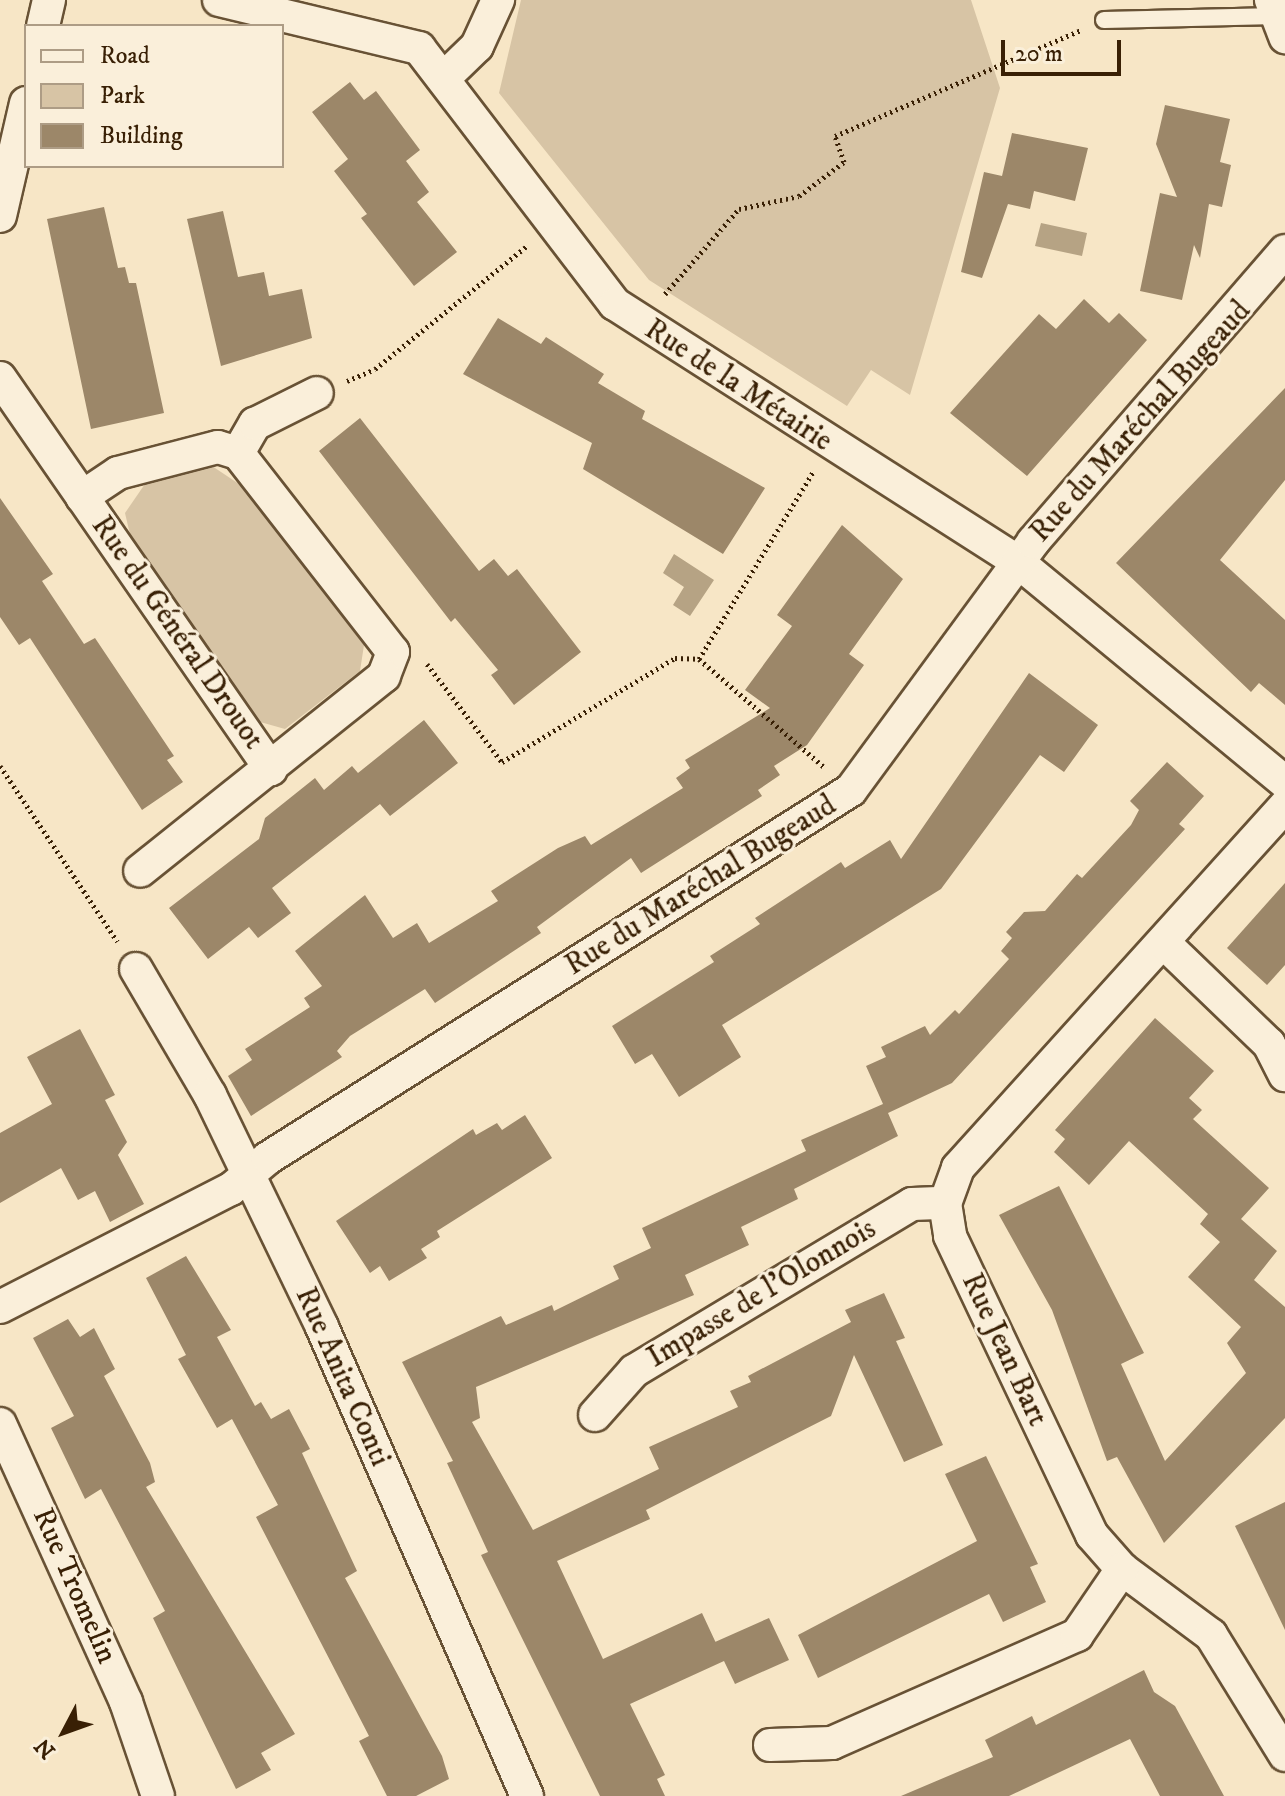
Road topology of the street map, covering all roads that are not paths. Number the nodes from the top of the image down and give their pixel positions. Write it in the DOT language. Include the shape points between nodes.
graph roads {
  1 [pos="49,0"];
  2 [pos="219,0"];
  3 [pos="498,0"];
  4 [pos="1278,18"];
  5 [pos="1104,20"];
  6 [pos="43,24"];
  7 [pos="444,78"];
  8 [pos="24,109"];
  9 [pos="6,162"];
  10 [pos="0,216"];
  11 [pos="1285,251"];
  12 [pos="0,378"];
  13 [pos="317,393"];
  14 [pos="238,453"];
  15 [pos="82,497"];
  16 [pos="1018,562"];
  17 [pos="271,769"];
  18 [pos="1285,782"];
  19 [pos="1285,806"];
  20 [pos="140,871"];
  21 [pos="1163,942"];
  22 [pos="136,969"];
  23 [pos="1285,1075"];
  24 [pos="249,1174"];
  25 [pos="945,1203"];
  26 [pos="0,1307"];
  27 [pos="595,1415"];
  28 [pos="0,1424"];
  29 [pos="1122,1569"];
  30 [pos="770,1745"];
  31 [pos="1285,1755"];
  32 [pos="158,1796"];
  33 [pos="527,1796"];
  1 -- 6 [label="street"];
  2 -- 7 [label="street, Rue de la Métairie" via="400,39"];
  3 -- 7 [label="street" via="477,46"];
  4 -- 5 [label="lane"];
  7 -- 16 [label="street, Rue de la Métairie" via="615,304"];
  8 -- 9 [label="street"];
  9 -- 10 [label="street"];
  11 -- 16 [label="street, Rue du Maréchal Bugeaud"];
  12 -- 15 [label="street, Rue du Général Drouot"];
  13 -- 14 [label="street" via="255,424"];
  14 -- 15 [label="street, Rue du Général Drouot" via="218,447 118,473"];
  14 -- 17 [label="street, Rue du Général Drouot" via="393,652 384,676"];
  15 -- 17 [label="street, Rue du Général Drouot"];
  16 -- 18 [label="street, Rue de la Métairie"];
  16 -- 24 [label="street, Rue du Maréchal Bugeaud" via="851,790"];
  17 -- 20 [label="street, Rue du Général Drouot"];
  19 -- 21 [label="street"];
  21 -- 23 [label="street" via="1269,1044"];
  21 -- 25 [label="street" via="958,1168"];
  22 -- 24 [label="street, Rue Anita Conti"];
  24 -- 26 [label="street"];
  24 -- 33 [label="street, Rue Anita Conti"];
  25 -- 27 [label="street, Impasse de l'Olonnois" via="912,1204 634,1371"];
  25 -- 29 [label="street, Rue Jean Bart" via="950,1236 1092,1535"];
  28 -- 32 [label="street, Rue Tromelin" via="126,1702"];
  29 -- 30 [label="street" via="1077,1635 832,1743"];
  29 -- 31 [label="street, Rue Jean Bart" via="1211,1635"];
}
